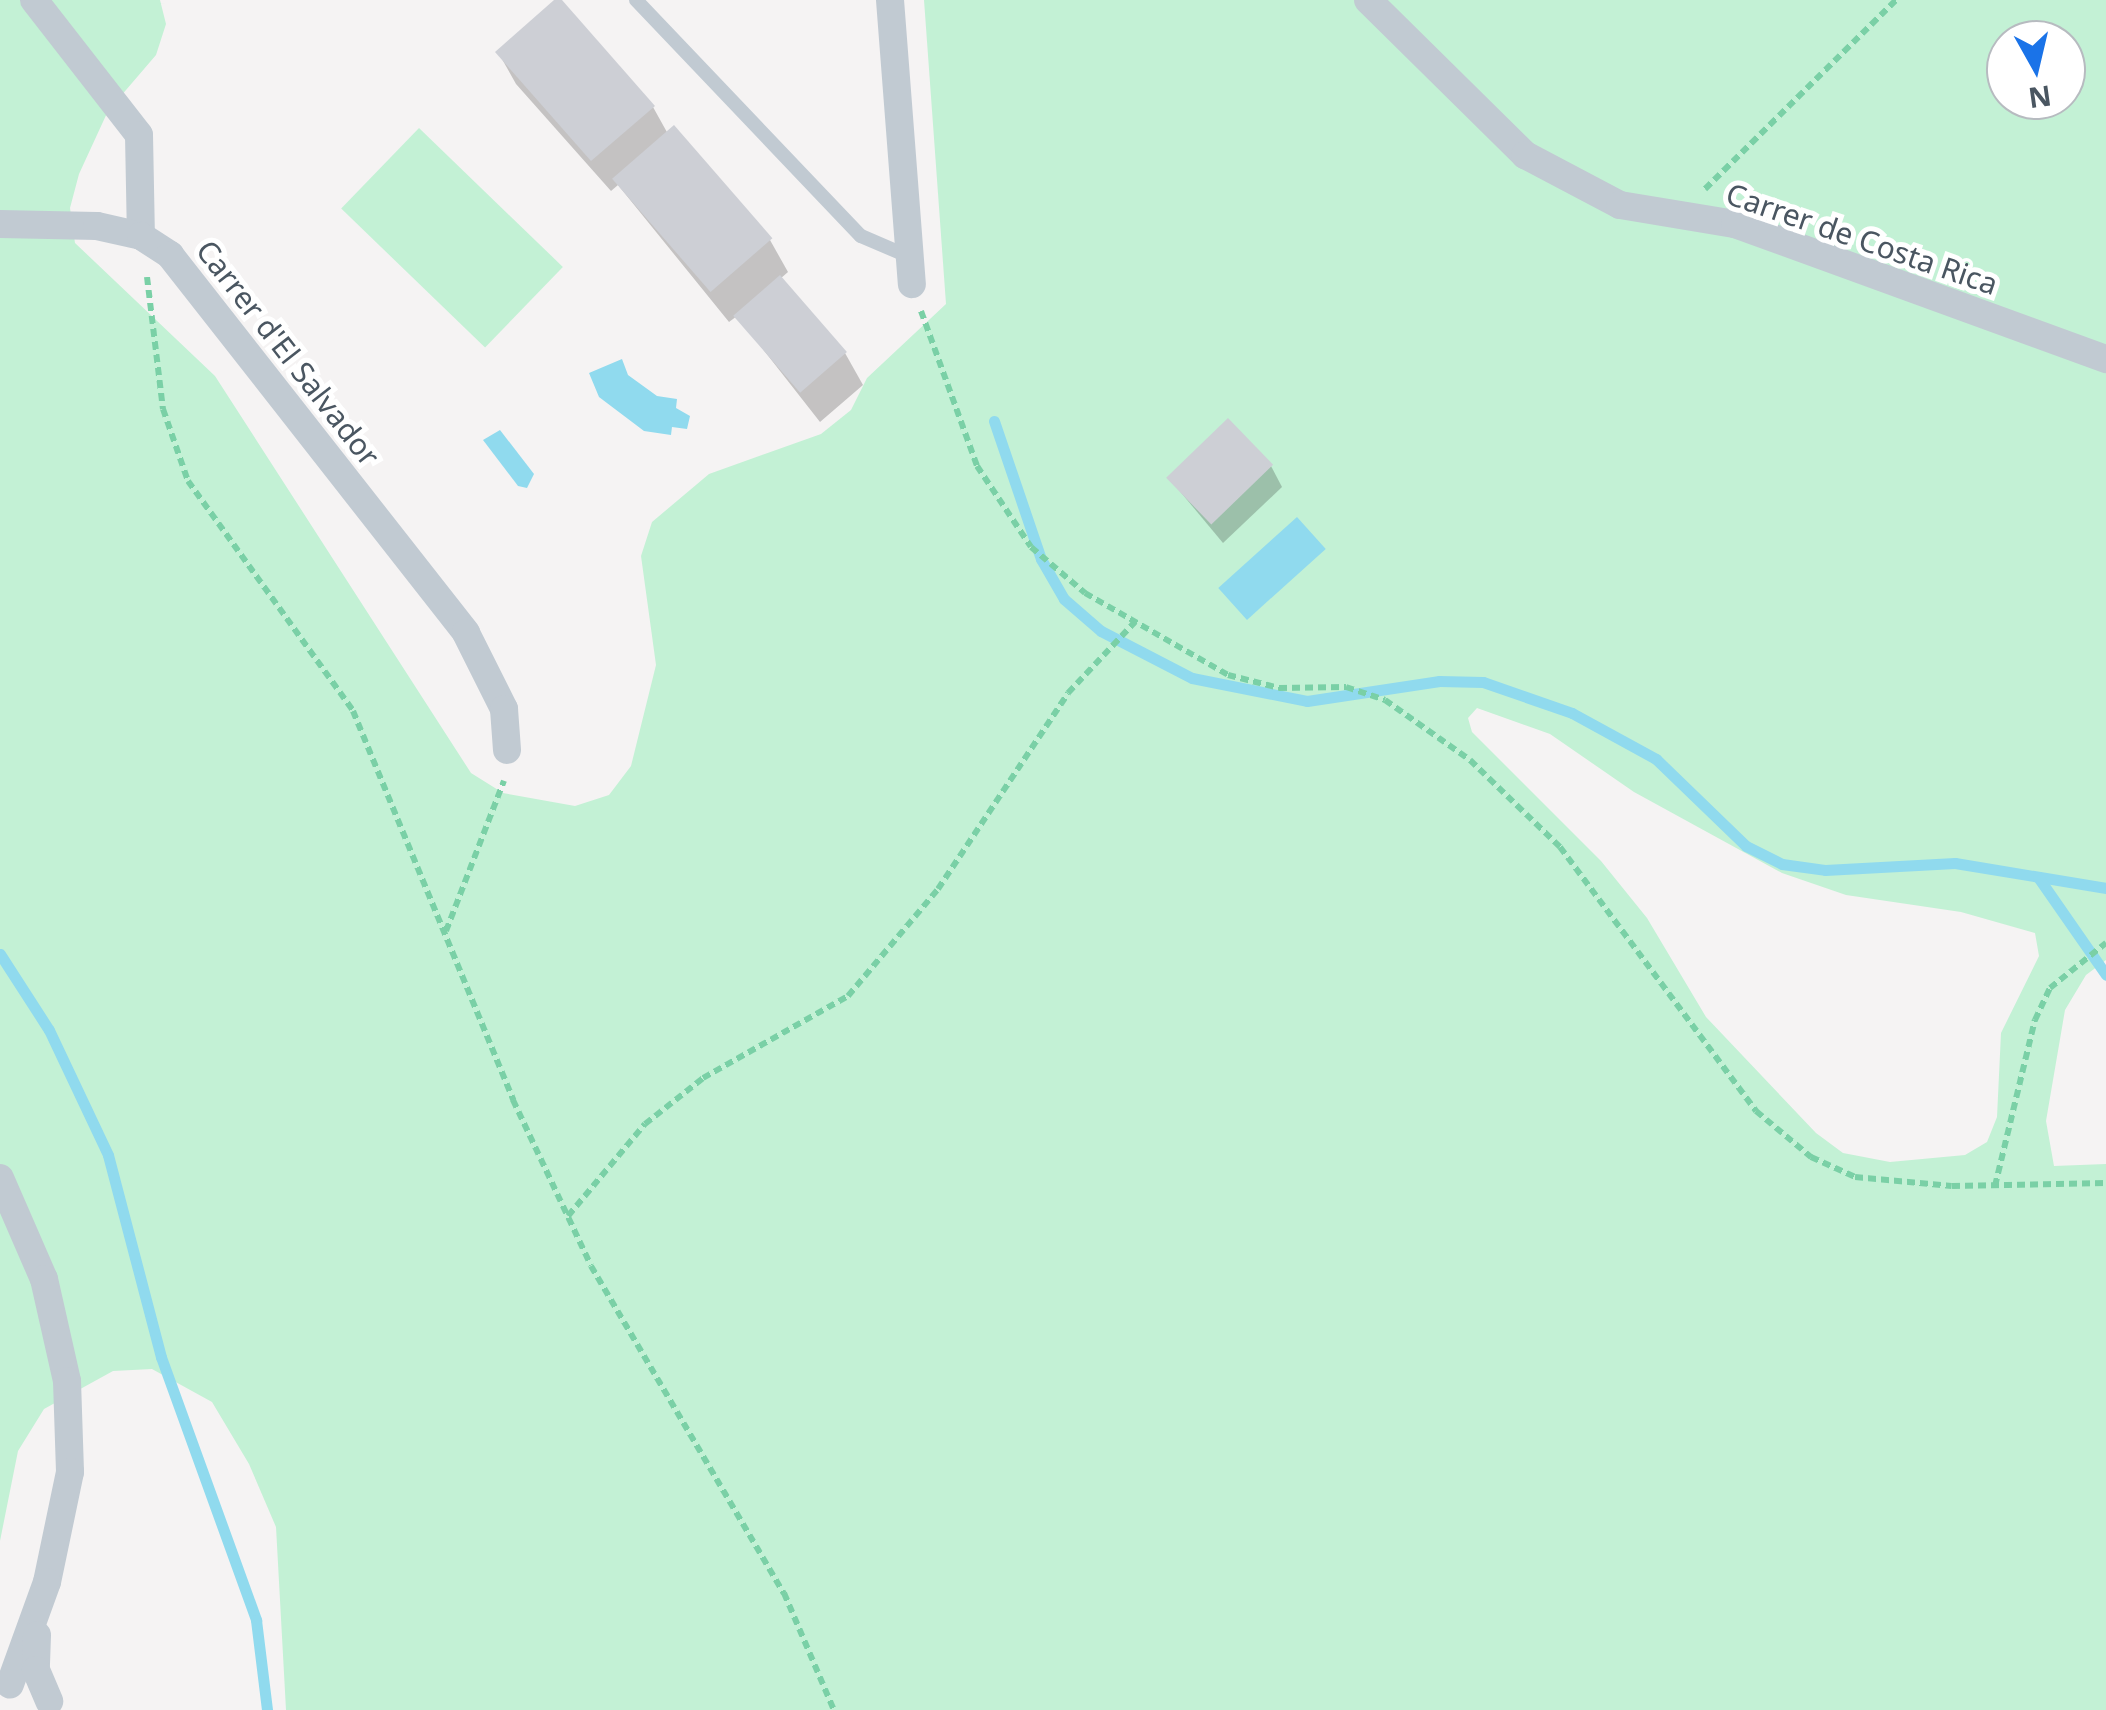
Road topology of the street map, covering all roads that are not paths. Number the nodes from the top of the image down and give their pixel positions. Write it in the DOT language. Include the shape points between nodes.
graph roads {
  1 [pos="34,0"];
  2 [pos="636,0"];
  3 [pos="890,0"];
  4 [pos="1368,0"];
  5 [pos="0,224"];
  6 [pos="142,236"];
  7 [pos="911,271"];
  8 [pos="2106,359"];
  9 [pos="507,750"];
  10 [pos="0,1178"];
  11 [pos="37,1613"];
  12 [pos="5,1685"];
  13 [pos="52,1706"];
  1 -- 6 [label="street" via="139,135"];
  2 -- 7 [label="lane" via="861,236"];
  3 -- 7 [label="street"];
  4 -- 8 [label="street, Carrer de Costa Rica" via="1524,155 1620,206 1734,224"];
  5 -- 6 [label="street" via="97,226"];
  6 -- 9 [label="street, Carrer d'El Salvador" via="170,254 466,633 504,709"];
  10 -- 11 [label="street" via="44,1280 67,1380 70,1472"];
  11 -- 12 [label="street"];
  11 -- 13 [label="street" via="36,1670"];
  12 -- 13 [label="street"];
}
